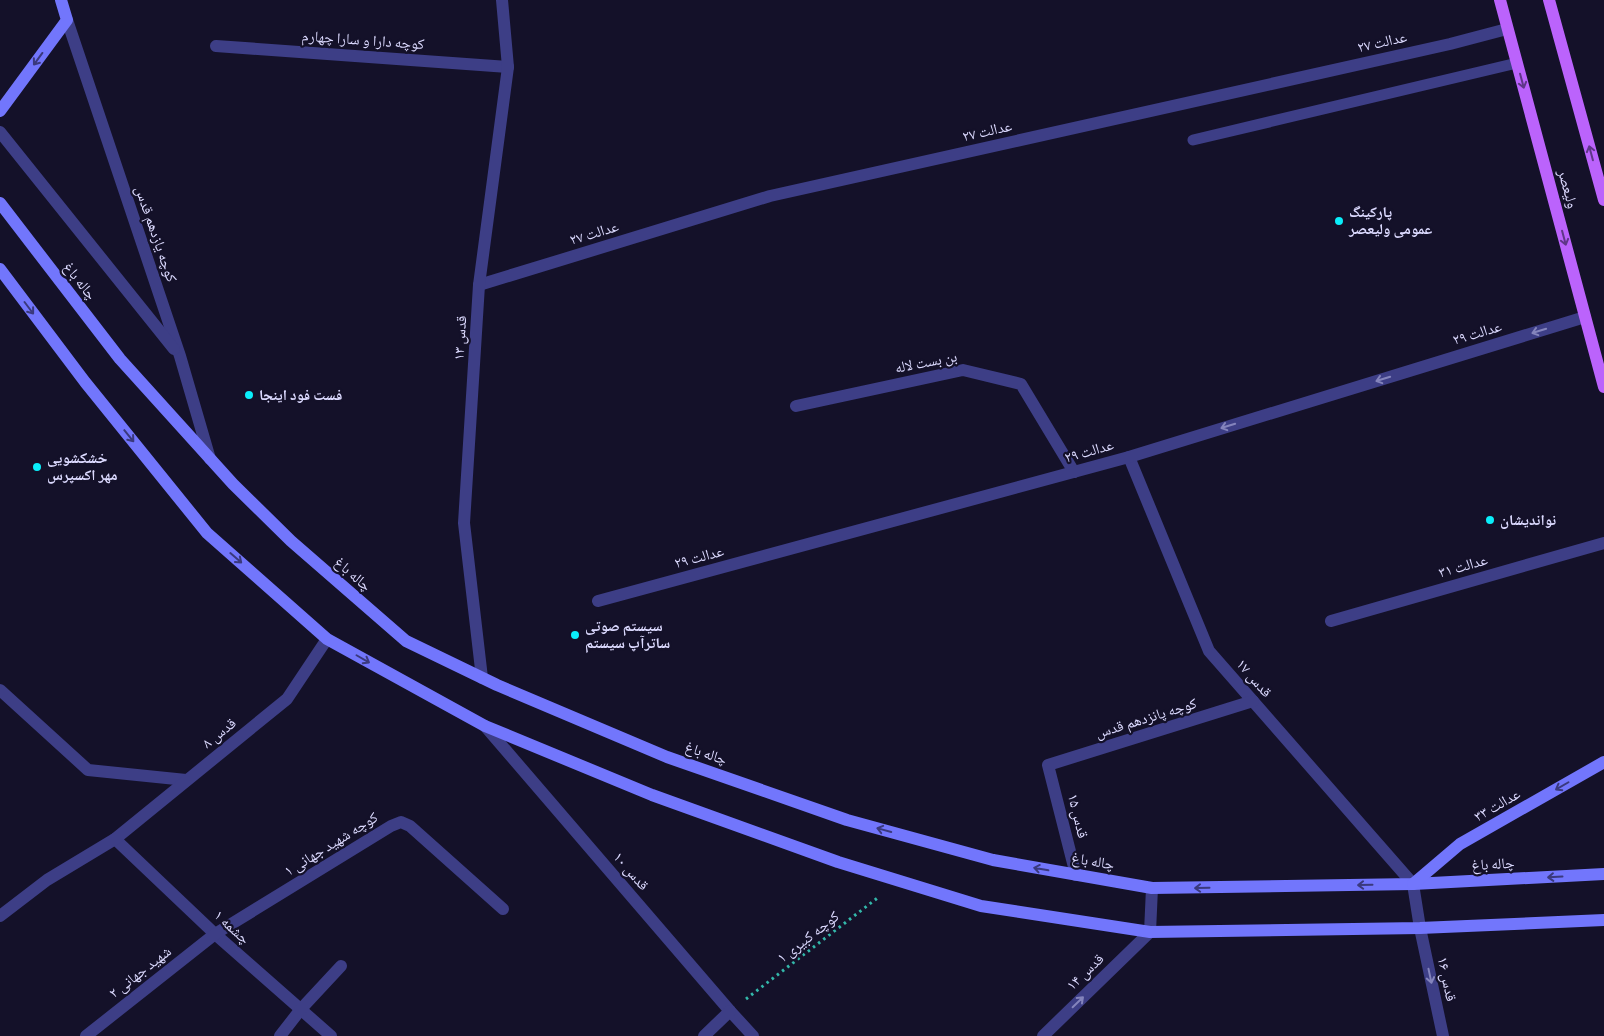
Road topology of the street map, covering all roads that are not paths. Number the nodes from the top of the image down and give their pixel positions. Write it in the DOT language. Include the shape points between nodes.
graph roads {
  1 [pos="61,0"];
  2 [pos="502,0"];
  3 [pos="1500,0"];
  4 [pos="1549,0"];
  5 [pos="67,20"];
  6 [pos="1508,29"];
  7 [pos="216,46"];
  8 [pos="1517,63"];
  9 [pos="508,68"];
  10 [pos="0,111"];
  11 [pos="0,132"];
  12 [pos="1193,140"];
  13 [pos="1604,200"];
  14 [pos="0,203"];
  15 [pos="0,269"];
  16 [pos="479,285"];
  17 [pos="1585,317"];
  18 [pos="180,356"];
  19 [pos="1604,387"];
  20 [pos="796,406"];
  21 [pos="1129,456"];
  22 [pos="210,459"];
  23 [pos="1074,472"];
  24 [pos="1604,543"];
  25 [pos="598,601"];
  26 [pos="1331,621"];
  27 [pos="327,639"];
  28 [pos="482,678"];
  29 [pos="0,690"];
  30 [pos="1253,701"];
  31 [pos="485,726"];
  32 [pos="1604,762"];
  33 [pos="1048,765"];
  34 [pos="186,780"];
  35 [pos="115,839"];
  36 [pos="1604,874"];
  37 [pos="1076,875"];
  38 [pos="1414,884"];
  39 [pos="1152,888"];
  40 [pos="503,909"];
  41 [pos="0,916"];
  42 [pos="1604,920"];
  43 [pos="1420,928"];
  44 [pos="1150,932"];
  45 [pos="215,934"];
  46 [pos="341,966"];
  47 [pos="301,1009"];
  48 [pos="730,1011"];
  49 [pos="86,1036"];
  50 [pos="280,1036"];
  51 [pos="331,1036"];
  52 [pos="704,1036"];
  53 [pos="753,1036"];
  54 [pos="1043,1036"];
  55 [pos="1443,1036"];
  1 -- 5 [label="main road"];
  2 -- 9 [label="street, قدس ۱۳"];
  3 -- 6 [label="main road, ولیعصر"];
  13 -- 4 [label="main road, one-way"];
  5 -- 10 [label="main road, one-way"];
  5 -- 18 [label="street, کوچه یازدهم قدس"];
  6 -- 8 [label="main road, ولیعصر"];
  6 -- 16 [label="street, عدالت ۲۷" via="770,196"];
  7 -- 9 [label="street, کوچه دارا و سارا چهارم"];
  8 -- 12 [label="lane"];
  8 -- 17 [label="main road, ولیعصر, one-way"];
  9 -- 16 [label="street, قدس ۱۳"];
  11 -- 18 [label="street"];
  14 -- 22 [label="main road, چاله باغ" via="120,359"];
  15 -- 27 [label="main road, one-way" via="207,533"];
  16 -- 28 [label="street, قدس ۱۳" via="464,523"];
  17 -- 19 [label="main road, ولیعصر"];
  17 -- 21 [label="street, عدالت ۲۹, one-way"];
  18 -- 22 [label="street, کوچه یازدهم قدس"];
  20 -- 23 [label="street, بن بست لاله" via="963,370 1022,384"];
  21 -- 23 [label="street, عدالت ۲۹"];
  21 -- 30 [label="street, قدس ۱۷" via="1209,651"];
  22 -- 28 [label="main road, چاله باغ" via="291,541 406,641"];
  23 -- 25 [label="street, عدالت ۲۹"];
  24 -- 26 [label="street, عدالت ۳۱"];
  27 -- 31 [label="main road, one-way"];
  27 -- 34 [label="street, قدس ۸" via="287,699"];
  37 -- 28 [label="main road, چاله باغ, one-way" via="993,860 846,820 667,757"];
  29 -- 34 [label="street" via="88,770"];
  30 -- 33 [label="street, کوچه پانزدهم قدس"];
  30 -- 38 [label="street, قدس ۱۷"];
  31 -- 44 [label="main road" via="652,795 899,881 981,906"];
  31 -- 48 [label="street, قدس ۱۰"];
  32 -- 38 [label="main road, عدالت ۳۳, one-way" via="1460,844"];
  33 -- 37 [label="street, ۱۵ قدس"];
  34 -- 35 [label="street, قدس ۸"];
  35 -- 41 [label="street, قدس ۸" via="47,880"];
  35 -- 45 [label="street, چشمه ۱"];
  36 -- 38 [label="main road, چاله باغ, one-way"];
  37 -- 39 [label="main road, چاله باغ"];
  38 -- 39 [label="main road, چاله باغ, one-way"];
  38 -- 43 [label="street, قدس ۱۶"];
  39 -- 44 [label="street"];
  40 -- 45 [label="street, کوچه شهید جهانی ۱" via="410,826 401,822"];
  42 -- 43 [label="main road"];
  43 -- 44 [label="main road"];
  43 -- 55 [label="street, قدس ۱۶, one-way"];
  54 -- 44 [label="street, قدس ۱۴, one-way"];
  45 -- 47 [label="street, چشمه ۱"];
  45 -- 49 [label="street, ۲ شهید جهانی"];
  46 -- 47 [label="street"];
  47 -- 50 [label="street"];
  47 -- 51 [label="street, چشمه ۱"];
  48 -- 52 [label="street"];
  48 -- 53 [label="street, قدس ۱۰"];
}
